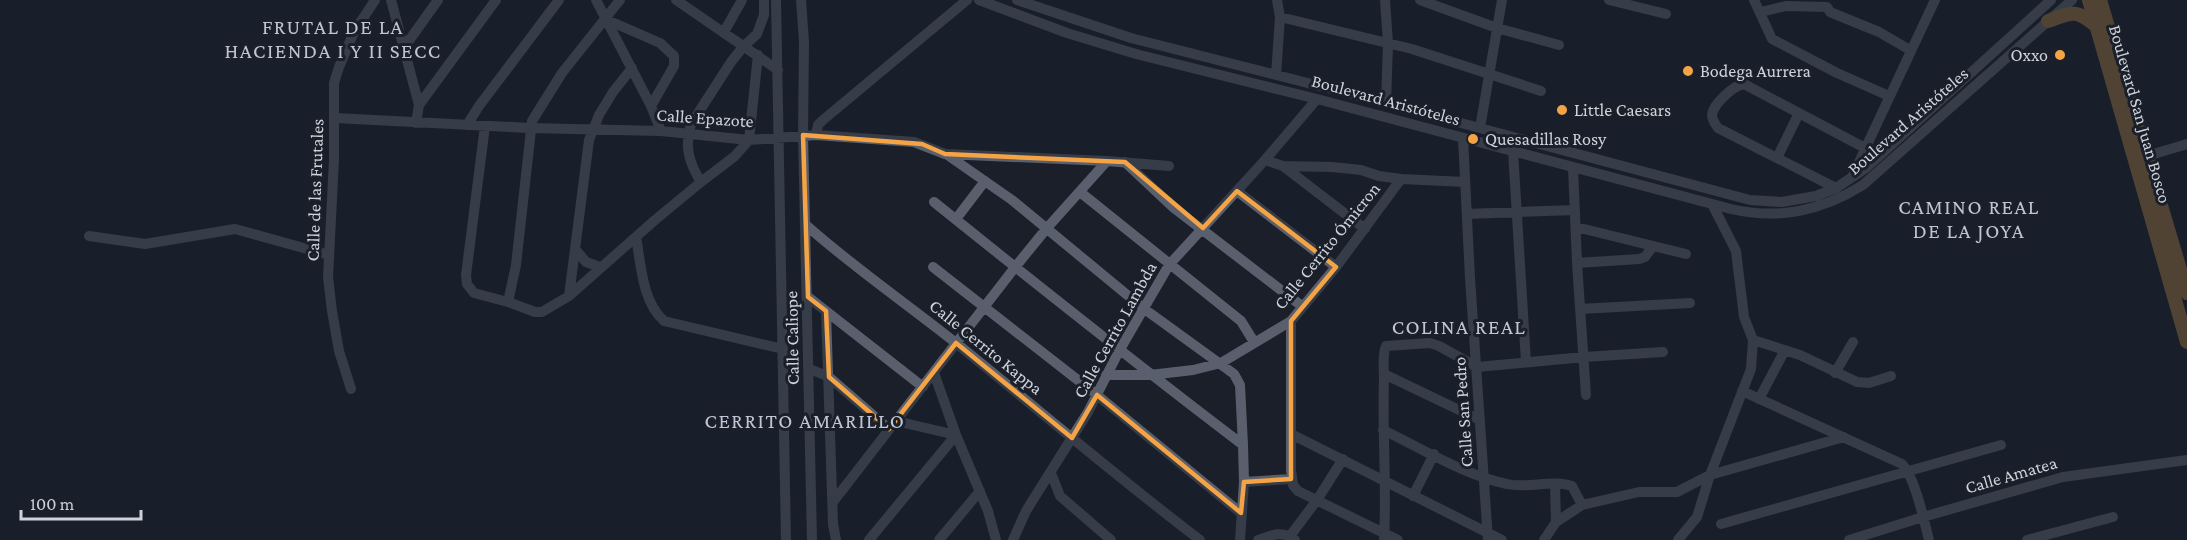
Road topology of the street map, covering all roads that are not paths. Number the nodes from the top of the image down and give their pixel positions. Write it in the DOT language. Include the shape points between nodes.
graph roads {
  1 [pos="375,0"];
  2 [pos="390,0"];
  3 [pos="438,0"];
  4 [pos="496,0"];
  5 [pos="559,0"];
  6 [pos="596,0"];
  7 [pos="620,0"];
  8 [pos="676,0"];
  9 [pos="742,0"];
  10 [pos="764,0"];
  11 [pos="801,0"];
  12 [pos="967,0"];
  13 [pos="979,0"];
  14 [pos="1017,0"];
  15 [pos="1277,0"];
  16 [pos="1385,0"];
  17 [pos="1420,0"];
  18 [pos="1502,0"];
  19 [pos="1609,0"];
  20 [pos="1754,0"];
  21 [pos="1933,0"];
  22 [pos="2051,0"];
  23 [pos="2072,0"];
  24 [pos="2089,0"];
  25 [pos="2100,0"];
  26 [pos="2108,0"];
  27 [pos="776,2"];
  28 [pos="1829,4"];
  29 [pos="1645,5"];
  30 [pos="1761,12"];
  31 [pos="1666,14"];
  32 [pos="1280,17"];
  33 [pos="605,19"];
  34 [pos="2048,21"];
  35 [pos="2095,25"];
  36 [pos="1497,28"];
  37 [pos="724,32"];
  38 [pos="1388,43"];
  39 [pos="1559,45"];
  40 [pos="744,46"];
  41 [pos="403,49"];
  42 [pos="1910,50"];
  43 [pos="758,55"];
  44 [pos="632,68"];
  45 [pos="778,70"];
  46 [pos="1490,74"];
  47 [pos="1276,75"];
  48 [pos="1541,91"];
  49 [pos="1889,96"];
  50 [pos="2129,96"];
  51 [pos="1317,99"];
  52 [pos="1386,103"];
  53 [pos="419,105"];
  54 [pos="651,106"];
  55 [pos="1799,113"];
  56 [pos="1382,116"];
  57 [pos="335,118"];
  58 [pos="416,123"];
  59 [pos="467,125"];
  60 [pos="485,126"];
  61 [pos="531,128"];
  62 [pos="1480,128"];
  63 [pos="592,130"];
  64 [pos="661,131"];
  65 [pos="688,133"];
  66 [pos="803,135"];
  67 [pos="816,135"];
  68 [pos="779,136"];
  69 [pos="729,137"];
  70 [pos="1463,138"];
  71 [pos="749,140"];
  72 [pos="2187,144"];
  73 [pos="1865,148"];
  74 [pos="1513,151"];
  75 [pos="1882,153"];
  76 [pos="945,154"];
  77 [pos="735,156"];
  78 [pos="2147,156"];
  79 [pos="1777,158"];
  80 [pos="1107,160"];
  81 [pos="1265,160"];
  82 [pos="1125,162"];
  83 [pos="1169,166"];
  84 [pos="1283,166"];
  85 [pos="1577,168"];
  86 [pos="1638,171"];
  87 [pos="1401,179"];
  88 [pos="1851,180"];
  89 [pos="985,181"];
  90 [pos="701,182"];
  91 [pos="1466,182"];
  92 [pos="1630,183"];
  93 [pos="1836,188"];
  94 [pos="1237,191"];
  95 [pos="1080,192"];
  96 [pos="934,202"];
  97 [pos="1712,204"];
  98 [pos="1574,210"];
  99 [pos="1467,213"];
  100 [pos="1517,213"];
  101 [pos="956,219"];
  102 [pos="806,225"];
  103 [pos="1576,227"];
  104 [pos="1047,228"];
  105 [pos="1203,228"];
  106 [pos="1365,229"];
  107 [pos="89,236"];
  108 [pos="636,237"];
  109 [pos="1653,246"];
  110 [pos="575,249"];
  111 [pos="1686,254"];
  112 [pos="2162,254"];
  113 [pos="328,255"];
  114 [pos="1577,263"];
  115 [pos="1169,265"];
  116 [pos="1016,266"];
  117 [pos="600,267"];
  118 [pos="933,267"];
  119 [pos="1336,267"];
  120 [pos="2182,273"];
  121 [pos="2187,292"];
  122 [pos="569,296"];
  123 [pos="808,297"];
  124 [pos="508,302"];
  125 [pos="1690,303"];
  126 [pos="984,306"];
  127 [pos="1303,307"];
  128 [pos="1143,308"];
  129 [pos="1580,309"];
  130 [pos="826,311"];
  131 [pos="1291,321"];
  132 [pos="1753,340"];
  133 [pos="1254,342"];
  134 [pos="1853,342"];
  135 [pos="2187,342"];
  136 [pos="956,343"];
  137 [pos="783,349"];
  138 [pos="1785,350"];
  139 [pos="1119,351"];
  140 [pos="1663,352"];
  141 [pos="1584,357"];
  142 [pos="1526,362"];
  143 [pos="1221,363"];
  144 [pos="1477,368"];
  145 [pos="810,369"];
  146 [pos="934,373"];
  147 [pos="1384,374"];
  148 [pos="1835,374"];
  149 [pos="1106,375"];
  150 [pos="1150,375"];
  151 [pos="1891,376"];
  152 [pos="830,377"];
  153 [pos="923,387"];
  154 [pos="351,389"];
  155 [pos="1742,391"];
  156 [pos="1586,394"];
  157 [pos="1097,395"];
  158 [pos="1759,399"];
  159 [pos="1480,420"];
  160 [pos="893,425"];
  161 [pos="1383,430"];
  162 [pos="1291,434"];
  163 [pos="956,435"];
  164 [pos="1844,437"];
  165 [pos="1072,438"];
  166 [pos="1243,445"];
  167 [pos="2001,445"];
  168 [pos="1434,454"];
  169 [pos="1343,459"];
  170 [pos="2187,460"];
  171 [pos="1908,470"];
  172 [pos="1051,473"];
  173 [pos="1710,475"];
  174 [pos="1483,478"];
  175 [pos="1291,479"];
  176 [pos="1244,482"];
  177 [pos="1385,482"];
  178 [pos="1555,484"];
  179 [pos="980,491"];
  180 [pos="1413,496"];
  181 [pos="1317,500"];
  182 [pos="833,502"];
  183 [pos="1582,505"];
  184 [pos="1242,513"];
  185 [pos="1923,517"];
  186 [pos="2113,517"];
  187 [pos="1556,522"];
  188 [pos="833,524"];
  189 [pos="1721,524"];
  190 [pos="812,527"];
  191 [pos="1488,536"];
  192 [pos="1384,537"];
  193 [pos="1293,538"];
  194 [pos="786,540"];
  195 [pos="812,540"];
  196 [pos="836,540"];
  197 [pos="870,540"];
  198 [pos="939,540"];
  199 [pos="996,540"];
  200 [pos="1013,540"];
  201 [pos="1111,540"];
  202 [pos="1200,540"];
  203 [pos="1240,540"];
  204 [pos="1258,540"];
  205 [pos="1398,540"];
  206 [pos="1502,540"];
  207 [pos="1544,540"];
  208 [pos="1678,540"];
  209 [pos="1849,540"];
  210 [pos="1929,540"];
  211 [pos="2026,540"];
  1 -- 57 [label="street, Calle de las Frutales" via="354,33 336,75"];
  2 -- 41 [label="street"];
  3 -- 41 [label="street"];
  4 -- 53 [label="street"];
  5 -- 59 [label="street"];
  6 -- 33 [label="street"];
  7 -- 33 [label="street"];
  8 -- 37 [label="street"];
  9 -- 37 [label="street"];
  10 -- 27 [label="street"];
  10 -- 40 [label="street" via="764,15 757,34"];
  11 -- 66 [label="street, Calle Caliope"];
  12 -- 67 [label="street" via="823,120"];
  13 -- 51 [label="street, Boulevard Aristóteles" via="1136,54"];
  14 -- 47 [label="street, Boulevard Aristóteles" via="1131,38"];
  15 -- 32 [label="street"];
  16 -- 38 [label="street"];
  17 -- 36 [label="street"];
  18 -- 36 [label="street"];
  19 -- 29 [label="street"];
  20 -- 30 [label="street"];
  21 -- 42 [label="street"];
  22 -- 75 [label="street, Boulevard Aristóteles"];
  23 -- 34 [label="street, Boulevard Aristóteles"];
  24 -- 35 [label="main road, Boulevard San Juan Bosco"];
  25 -- 50 [label="main road, Boulevard San Juan Bosco"];
  26 -- 50 [label="main road, Boulevard San Juan Bosco" via="2125,59"];
  27 -- 45 [label="street, Calle Caliope"];
  28 -- 30 [label="street" via="1786,6"];
  28 -- 42 [label="street" via="1830,12"];
  29 -- 31 [label="street"];
  30 -- 49 [label="street" via="1772,39"];
  32 -- 38 [label="street"];
  32 -- 47 [label="street"];
  33 -- 44 [label="street"];
  33 -- 54 [label="street" via="660,43 674,56 674,66"];
  33 -- 61 [label="street" via="562,73 536,112"];
  34 -- 35 [label="main road" via="2076,13"];
  34 -- 97 [label="street, Boulevard Aristóteles" via="1871,177 1841,198 1805,211 1780,214 1744,212"];
  35 -- 112 [label="main road, Boulevard San Juan Bosco"];
  36 -- 39 [label="street"];
  36 -- 46 [label="street"];
  37 -- 40 [label="street"];
  38 -- 46 [label="street"];
  38 -- 52 [label="street"];
  40 -- 43 [label="street"];
  40 -- 65 [label="street" via="724,71"];
  41 -- 53 [label="street"];
  42 -- 49 [label="street"];
  43 -- 45 [label="street"];
  43 -- 71 [label="street"];
  44 -- 54 [label="street"];
  44 -- 63 [label="street"];
  45 -- 68 [label="street, Calle Caliope"];
  46 -- 48 [label="street"];
  46 -- 62 [label="street"];
  47 -- 52 [label="street, Boulevard Aristóteles"];
  49 -- 73 [label="street"];
  50 -- 78 [label="main road, Boulevard San Juan Bosco"];
  51 -- 56 [label="street, Boulevard Aristóteles"];
  51 -- 81 [label="street, Calle Cerrito Lambda"];
  52 -- 56 [label="street"];
  52 -- 62 [label="street, Boulevard Aristóteles"];
  53 -- 58 [label="street"];
  54 -- 64 [label="street"];
  55 -- 73 [label="street"];
  55 -- 79 [label="street"];
  55 -- 79 [label="street" via="1744,84 1733,87 1714,109 1718,128"];
  56 -- 70 [label="street, Boulevard Aristóteles"];
  57 -- 58 [label="street, Calle Epazote"];
  57 -- 113 [label="street, Calle de las Frutales"];
  58 -- 59 [label="street, Calle Epazote"];
  59 -- 60 [label="street, Calle Epazote"];
  60 -- 61 [label="street, Calle Epazote"];
  60 -- 124 [label="street" via="467,284 474,293"];
  61 -- 63 [label="street, Calle Epazote"];
  61 -- 124 [label="street" via="516,265"];
  62 -- 86 [label="street, Boulevard Aristóteles"];
  63 -- 64 [label="street, Calle Epazote"];
  63 -- 110 [label="street"];
  64 -- 65 [label="street, Calle Epazote"];
  65 -- 69 [label="street, Calle Epazote"];
  65 -- 90 [label="street" via="690,166"];
  66 -- 67 [label="street, Calle Epazote"];
  66 -- 68 [label="street, Calle Epazote"];
  66 -- 102 [label="street, Calle Caliope"];
  67 -- 76 [label="street, Calle Epazote" via="914,142"];
  68 -- 71 [label="street, Calle Epazote"];
  68 -- 137 [label="street, Calle Caliope"];
  69 -- 71 [label="street, Calle Epazote"];
  69 -- 77 [label="street"];
  70 -- 74 [label="street, Boulevard Aristóteles"];
  70 -- 91 [label="street, Calle San Pedro"];
  71 -- 77 [label="street"];
  72 -- 78 [label="street"];
  73 -- 75 [label="street"];
  73 -- 88 [label="street"];
  74 -- 85 [label="street, Boulevard Aristóteles"];
  74 -- 100 [label="street"];
  75 -- 88 [label="street, Boulevard Aristóteles"];
  76 -- 80 [label="street, Calle Epazote"];
  76 -- 89 [label="street"];
  77 -- 90 [label="street"];
  78 -- 120 [label="main road, Boulevard San Juan Bosco"];
  79 -- 93 [label="street"];
  80 -- 82 [label="street, Calle Epazote"];
  80 -- 95 [label="street"];
  81 -- 84 [label="street"];
  81 -- 94 [label="street, Calle Cerrito Lambda"];
  82 -- 83 [label="street, Calle Epazote"];
  82 -- 105 [label="street" via="1174,208"];
  84 -- 87 [label="street" via="1361,170"];
  84 -- 106 [label="street"];
  85 -- 92 [label="street, Boulevard Aristóteles"];
  85 -- 98 [label="street"];
  86 -- 92 [label="street"];
  86 -- 93 [label="street, Boulevard Aristóteles" via="1750,200 1793,201"];
  87 -- 91 [label="street"];
  87 -- 106 [label="street, Calle Cerrito Ómicron"];
  88 -- 93 [label="street, Boulevard Aristóteles"];
  89 -- 101 [label="street"];
  89 -- 104 [label="street"];
  90 -- 108 [label="street"];
  91 -- 99 [label="street, Calle San Pedro"];
  92 -- 97 [label="street, Boulevard Aristóteles"];
  94 -- 105 [label="street, Calle Cerrito Lambda"];
  94 -- 119 [label="street"];
  95 -- 104 [label="street"];
  95 -- 115 [label="street"];
  96 -- 101 [label="street"];
  97 -- 132 [label="street" via="1736,251 1744,317"];
  98 -- 100 [label="street"];
  98 -- 103 [label="street"];
  99 -- 100 [label="street"];
  99 -- 144 [label="street, Calle San Pedro"];
  100 -- 142 [label="street"];
  101 -- 116 [label="street"];
  102 -- 123 [label="street, Calle Caliope"];
  102 -- 136 [label="street, Calle Cerrito Kappa"];
  103 -- 109 [label="street"];
  103 -- 114 [label="street"];
  104 -- 116 [label="street"];
  104 -- 128 [label="street"];
  105 -- 115 [label="street, Calle Cerrito Lambda"];
  105 -- 127 [label="street"];
  106 -- 119 [label="street, Calle Cerrito Ómicron"];
  107 -- 113 [label="street" via="151,243 235,229"];
  108 -- 117 [label="street"];
  108 -- 137 [label="street" via="650,301 664,321"];
  109 -- 111 [label="street"];
  109 -- 114 [label="street" via="1639,260"];
  110 -- 117 [label="street" via="586,262"];
  110 -- 122 [label="street"];
  112 -- 120 [label="main road" via="2162,250 2168,249 2174,266"];
  112 -- 135 [label="main road, Boulevard San Juan Bosco"];
  113 -- 154 [label="street, Calle de las Frutales" via="332,311"];
  114 -- 129 [label="street"];
  115 -- 128 [label="street, Calle Cerrito Lambda"];
  115 -- 133 [label="street" via="1241,321"];
  116 -- 126 [label="street"];
  116 -- 139 [label="street"];
  117 -- 122 [label="street"];
  118 -- 126 [label="street"];
  119 -- 127 [label="street, Calle Cerrito Ómicron"];
  120 -- 121 [label="main road, Boulevard San Juan Bosco"];
  122 -- 124 [label="street" via="542,312"];
  123 -- 130 [label="street"];
  123 -- 145 [label="street, Calle Caliope"];
  125 -- 129 [label="street"];
  126 -- 136 [label="street"];
  126 -- 157 [label="street"];
  127 -- 131 [label="street, Calle Cerrito Ómicron"];
  128 -- 139 [label="street, Calle Cerrito Lambda"];
  128 -- 143 [label="street"];
  129 -- 141 [label="street"];
  130 -- 152 [label="street"];
  130 -- 153 [label="street"];
  131 -- 133 [label="street, Calle Cerrito Ómicron"];
  131 -- 162 [label="street"];
  132 -- 138 [label="street"];
  132 -- 155 [label="street" via="1751,369"];
  133 -- 143 [label="street, Calle Cerrito Ómicron"];
  134 -- 148 [label="street"];
  136 -- 146 [label="street"];
  136 -- 165 [label="street, Calle Cerrito Kappa"];
  137 -- 194 [label="street, Calle Caliope"];
  138 -- 148 [label="street"];
  138 -- 158 [label="street"];
  139 -- 149 [label="street, Calle Cerrito Lambda"];
  139 -- 150 [label="street"];
  140 -- 141 [label="street"];
  141 -- 142 [label="street"];
  141 -- 156 [label="street"];
  142 -- 144 [label="street"];
  143 -- 150 [label="street, Calle Cerrito Ómicron"];
  143 -- 166 [label="street" via="1240,385"];
  144 -- 147 [label="street" via="1439,345 1404,343 1386,345"];
  144 -- 159 [label="street, Calle San Pedro"];
  145 -- 152 [label="street"];
  145 -- 190 [label="street, Calle Caliope"];
  146 -- 153 [label="street"];
  146 -- 163 [label="street"];
  147 -- 159 [label="street"];
  147 -- 161 [label="street"];
  148 -- 151 [label="street" via="1863,383"];
  149 -- 150 [label="street, Calle Cerrito Ómicron"];
  149 -- 157 [label="street, Calle Cerrito Lambda"];
  150 -- 166 [label="street"];
  152 -- 160 [label="street"];
  152 -- 182 [label="street"];
  153 -- 160 [label="street"];
  155 -- 158 [label="street"];
  155 -- 173 [label="street"];
  157 -- 165 [label="street, Calle Cerrito Lambda"];
  157 -- 184 [label="street"];
  158 -- 164 [label="street"];
  159 -- 174 [label="street, Calle San Pedro"];
  160 -- 163 [label="street"];
  160 -- 182 [label="street"];
  161 -- 168 [label="street"];
  161 -- 177 [label="street"];
  162 -- 169 [label="street"];
  162 -- 175 [label="street"];
  163 -- 179 [label="street"];
  163 -- 197 [label="street"];
  164 -- 171 [label="street" via="1898,461"];
  164 -- 173 [label="street"];
  165 -- 172 [label="street, Calle Cerrito Lambda"];
  165 -- 202 [label="street, Calle Cerrito Kappa"];
  166 -- 176 [label="street"];
  167 -- 171 [label="street"];
  168 -- 174 [label="street"];
  168 -- 180 [label="street"];
  169 -- 177 [label="street"];
  169 -- 181 [label="street"];
  170 -- 185 [label="street, Calle Amatea" via="2077,474"];
  171 -- 185 [label="street"];
  171 -- 189 [label="street"];
  172 -- 200 [label="street, Calle Cerrito Lambda"];
  172 -- 201 [label="street" via="1060,496"];
  173 -- 183 [label="street" via="1677,492 1640,492"];
  173 -- 208 [label="street" via="1697,517"];
  174 -- 178 [label="street" via="1524,487"];
  174 -- 191 [label="street, Calle San Pedro"];
  175 -- 176 [label="street"];
  175 -- 181 [label="street" via="1298,491"];
  176 -- 184 [label="street"];
  177 -- 180 [label="street"];
  177 -- 192 [label="street"];
  178 -- 183 [label="street" via="1572,486"];
  178 -- 187 [label="street"];
  179 -- 198 [label="street"];
  179 -- 199 [label="street"];
  180 -- 191 [label="street"];
  181 -- 192 [label="street"];
  181 -- 193 [label="street"];
  182 -- 188 [label="street"];
  183 -- 187 [label="street"];
  184 -- 203 [label="street"];
  185 -- 209 [label="street, Calle Amatea"];
  185 -- 210 [label="street"];
  186 -- 211 [label="street"];
  187 -- 207 [label="street"];
  188 -- 190 [label="street"];
  188 -- 196 [label="street"];
  190 -- 195 [label="street, Calle Caliope"];
  191 -- 206 [label="street"];
  192 -- 205 [label="street"];
  193 -- 204 [label="street" via="1273,535"];
}
